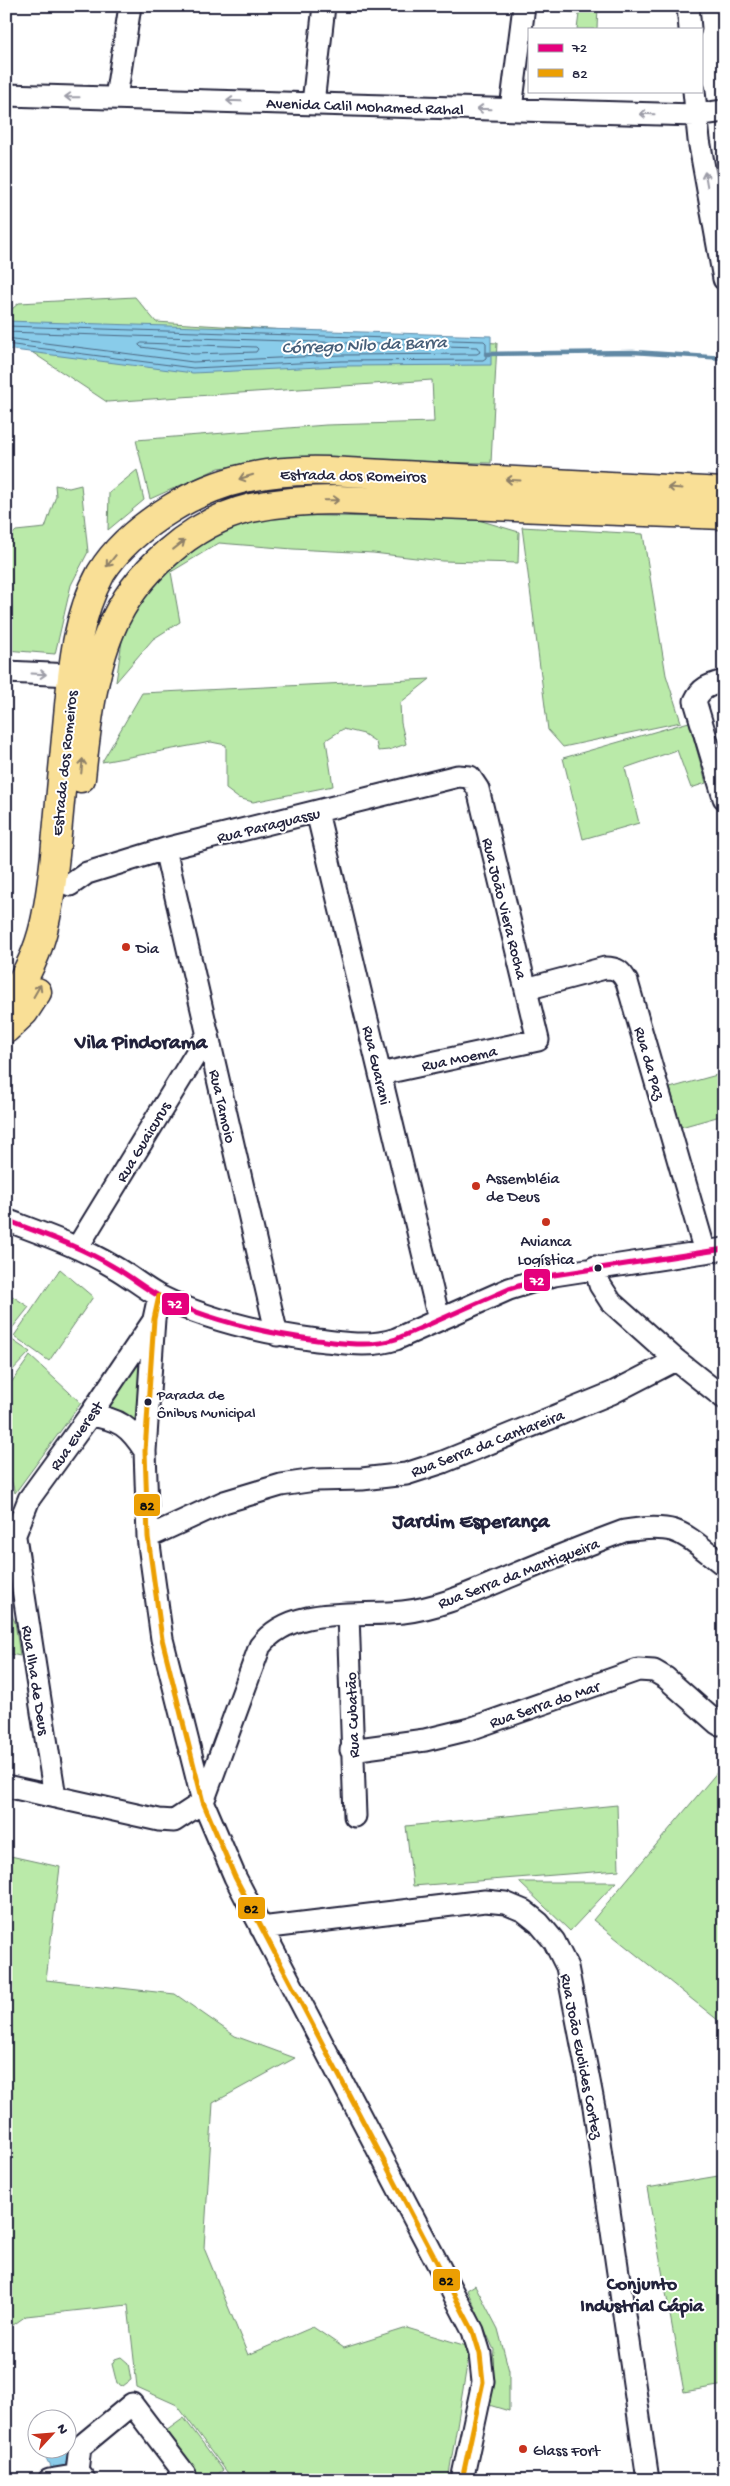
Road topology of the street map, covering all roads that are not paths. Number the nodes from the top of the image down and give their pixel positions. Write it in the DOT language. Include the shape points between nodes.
graph roads {
  1 [pos="130,6"];
  2 [pos="324,6"];
  3 [pos="524,6"];
  4 [pos="688,6"];
  5 [pos="690,28"];
  6 [pos="694,92"];
  7 [pos="6,96"];
  8 [pos="116,98"];
  9 [pos="313,103"];
  10 [pos="511,109"];
  11 [pos="724,111"];
  12 [pos="695,115"];
  13 [pos="724,279"];
  14 [pos="724,492"];
  15 [pos="718,513"];
  16 [pos="6,672"];
  17 [pos="72,676"];
  18 [pos="724,681"];
  19 [pos="470,777"];
  20 [pos="724,798"];
  21 [pos="317,812"];
  22 [pos="165,849"];
  23 [pos="70,885"];
  24 [pos="526,989"];
  25 [pos="6,1003"];
  26 [pos="6,1029"];
  27 [pos="208,1034"];
  28 [pos="538,1040"];
  29 [pos="380,1074"];
  30 [pos="6,1220"];
  31 [pos="77,1248"];
  32 [pos="714,1250"];
  33 [pos="595,1267"];
  34 [pos="159,1296"];
  35 [pos="154,1319"];
  36 [pos="439,1319"];
  37 [pos="276,1335"];
  38 [pos="676,1360"];
  39 [pos="724,1398"];
  40 [pos="90,1415"];
  41 [pos="145,1451"];
  42 [pos="15,1534"];
  43 [pos="148,1537"];
  44 [pos="6,1557"];
  45 [pos="724,1565"];
  46 [pos="348,1614"];
  47 [pos="718,1724"];
  48 [pos="351,1750"];
  49 [pos="6,1786"];
  50 [pos="55,1797"];
  51 [pos="203,1802"];
  52 [pos="355,1816"];
  53 [pos="261,1928"];
  54 [pos="182,2478"];
  55 [pos="49,2480"];
  56 [pos="84,2480"];
  57 [pos="462,2480"];
  58 [pos="648,2480"];
  1 -- 8 [label="street"];
  2 -- 9 [label="street"];
  3 -- 10 [label="street"];
  4 -- 5 [label="street"];
  6 -- 12 [label="street"];
  8 -- 7 [label="street, Avenida Calil Mohamed Rahal, one-way"];
  9 -- 8 [label="street, Avenida Calil Mohamed Rahal, one-way"];
  10 -- 9 [label="street, Avenida Calil Mohamed Rahal, one-way"];
  12 -- 10 [label="street, Avenida Calil Mohamed Rahal, one-way"];
  11 -- 12 [label="street, Avenida Calil Mohamed Rahal"];
  13 -- 12 [label="street, one-way"];
  14 -- 17 [label="main road, Estrada dos Romeiros, one-way" via="329,471 279,471 252,475 182,502 157,516 125,544 102,572 88,602"];
  23 -- 15 [label="main road, Estrada dos Romeiros, one-way" via="84,744 100,664 111,629 124,603 143,577 193,535 249,509 307,500"];
  16 -- 17 [label="street, one-way"];
  17 -- 25 [label="main road, Estrada dos Romeiros" via="49,908 39,948 17,991"];
  18 -- 20 [label="street" via="710,684 700,691 696,701"];
  19 -- 21 [label="street, Rua Paraguassu" via="458,776"];
  19 -- 24 [label="street, Rua João Viera Rocha" via="478,789"];
  21 -- 22 [label="street, Rua Paraguassu"];
  21 -- 29 [label="street, Rua Guarani"];
  22 -- 23 [label="street, Rua Paraguassu" via="87,873"];
  22 -- 27 [label="street, Rua Tamoio"];
  26 -- 23 [label="main road, Estrada dos Romeiros, one-way" via="24,1012 52,964 63,930"];
  24 -- 28 [label="street, Rua João Viera Rocha"];
  24 -- 32 [label="street, Rua da Paz" via="605,968 622,972"];
  27 -- 31 [label="street, Rua Guaicurus"];
  27 -- 37 [label="street, Rua Tamoio"];
  28 -- 29 [label="street, Rua Moema"];
  29 -- 36 [label="street, Rua Guarani"];
  30 -- 31 [label="street"];
  31 -- 34 [label="street"];
  32 -- 33 [label="street"];
  33 -- 36 [label="street" via="509,1289"];
  33 -- 38 [label="street" via="600,1285 611,1302"];
  34 -- 35 [label="street"];
  34 -- 37 [label="street" via="193,1310"];
  35 -- 40 [label="street, Rua Everest"];
  35 -- 41 [label="street"];
  36 -- 37 [label="street" via="377,1345"];
  38 -- 39 [label="street"];
  38 -- 43 [label="street, Rua Serra da Cantareira" via="612,1393 443,1462 406,1474 281,1485 224,1502"];
  40 -- 41 [label="street" via="123,1424 134,1433"];
  40 -- 42 [label="street, Rua Everest" via="29,1499"];
  41 -- 43 [label="street"];
  42 -- 44 [label="street, Rua Everest"];
  42 -- 50 [label="street, Rua Ilha de Deus"];
  43 -- 51 [label="street" via="162,1639"];
  45 -- 46 [label="street, Rua Serra da Mantiqueira" via="686,1535 669,1528 650,1527 624,1531 455,1599 404,1612"];
  46 -- 48 [label="street, Rua Cubatão"];
  46 -- 51 [label="street, Rua Serra da Mantiqueira" via="324,1615 268,1635 260,1646"];
  47 -- 48 [label="street, Rua Serra do Mar" via="666,1678 638,1670 470,1729 425,1740"];
  48 -- 52 [label="street, Rua Cubatão"];
  49 -- 50 [label="street"];
  50 -- 51 [label="street" via="174,1821"];
  51 -- 53 [label="street"];
  53 -- 57 [label="street" via="474,2331 482,2382"];
  53 -- 58 [label="street, Rua João Euclides Cortez" via="485,1901 505,1903 524,1911 554,1941 567,1967 588,2072"];
  54 -- 56 [label="street" via="186,2474 132,2404 112,2410 80,2447 77,2471"];
  55 -- 56 [label="street" via="73,2476"];
}
